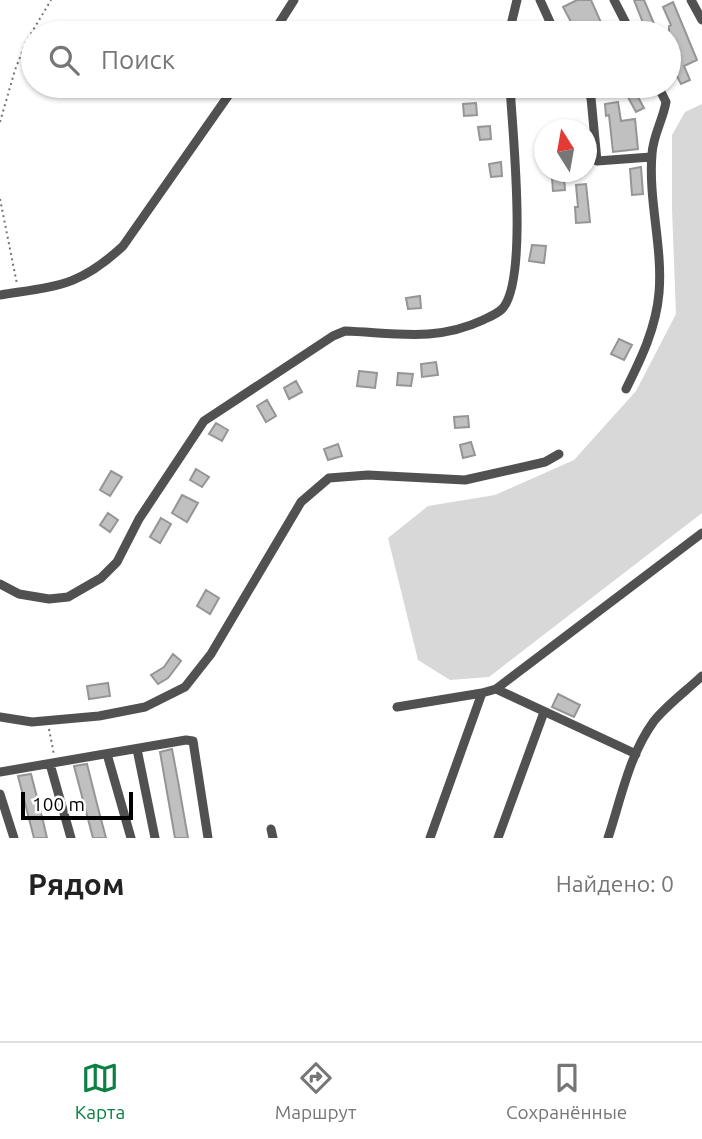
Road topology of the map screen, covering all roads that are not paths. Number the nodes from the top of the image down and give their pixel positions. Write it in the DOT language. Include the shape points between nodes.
graph roads {
  1 [pos="294,0"];
  2 [pos="517,0"];
  3 [pos="540,0"];
  4 [pos="614,0"];
  5 [pos="691,0"];
  6 [pos="702,20"];
  7 [pos="281,21"];
  8 [pos="512,21"];
  9 [pos="550,21"];
  10 [pos="625,21"];
  11 [pos="227,98"];
  12 [pos="511,98"];
  13 [pos="588,98"];
  14 [pos="663,98"];
  15 [pos="651,157"];
  16 [pos="0,295"];
  17 [pos="626,389"];
  18 [pos="559,454"];
  19 [pos="702,533"];
  20 [pos="0,584"];
  21 [pos="702,676"];
  22 [pos="496,689"];
  23 [pos="482,693"];
  24 [pos="397,707"];
  25 [pos="544,712"];
  26 [pos="0,718"];
  27 [pos="136,749"];
  28 [pos="107,754"];
  29 [pos="636,754"];
  30 [pos="53,763"];
  31 [pos="0,772"];
  32 [pos="0,794"];
  33 [pos="14,838"];
  34 [pos="71,838"];
  35 [pos="131,838"];
  36 [pos="155,838"];
  37 [pos="208,838"];
  38 [pos="430,838"];
  39 [pos="498,838"];
  40 [pos="608,838"];
  1 -- 7 [label="street"];
  2 -- 8 [label="street"];
  3 -- 9 [label="street"];
  4 -- 10 [label="street"];
  5 -- 6 [label="street"];
  11 -- 16 [label="street" via="123,246 100,267 67,284"];
  12 -- 20 [label="street" via="517,201 515,258 507,302 500,312 434,335 345,331 333,336 204,421 139,519 117,562 101,578 68,597 49,599 19,594"];
  13 -- 15 [label="street" via="597,161"];
  14 -- 15 [label="street" via="666,106"];
  15 -- 17 [label="street" via="659,294 651,332"];
  18 -- 26 [label="street" via="545,462 464,481 368,475 329,478 301,502 211,654 185,687 145,707 99,716 32,722"];
  19 -- 22 [label="street"];
  21 -- 29 [label="street" via="657,718"];
  22 -- 23 [label="street"];
  22 -- 25 [label="street"];
  23 -- 24 [label="street"];
  23 -- 38 [label="street"];
  25 -- 29 [label="street"];
  25 -- 39 [label="street"];
  27 -- 28 [label="street"];
  27 -- 36 [label="street"];
  27 -- 37 [label="street" via="192,741"];
  28 -- 30 [label="street"];
  28 -- 35 [label="street"];
  29 -- 40 [label="street"];
  30 -- 31 [label="street"];
  30 -- 34 [label="street"];
  32 -- 33 [label="street"];
}
